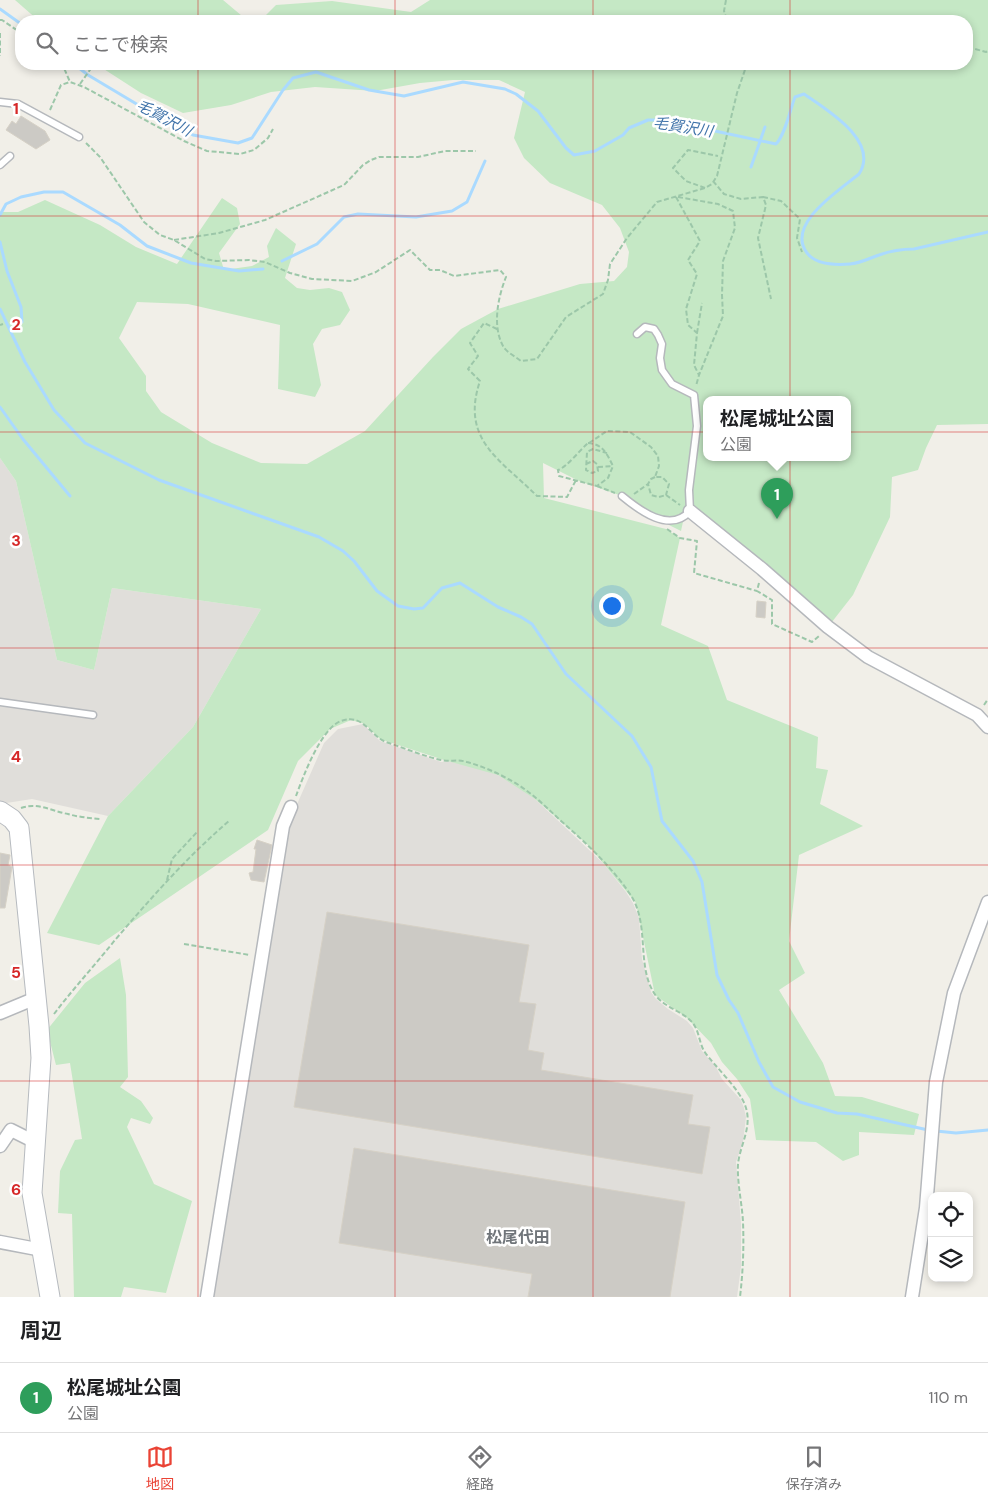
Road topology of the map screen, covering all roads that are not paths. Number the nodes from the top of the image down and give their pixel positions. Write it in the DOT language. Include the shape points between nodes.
graph roads {
  1 [pos="0,102"];
  2 [pos="79,137"];
  3 [pos="10,156"];
  4 [pos="0,165"];
  5 [pos="637,334"];
  6 [pos="622,496"];
  7 [pos="690,512"];
  8 [pos="0,702"];
  9 [pos="93,715"];
  10 [pos="988,727"];
  11 [pos="291,808"];
  12 [pos="6,815"];
  13 [pos="988,902"];
  14 [pos="36,998"];
  15 [pos="0,1013"];
  16 [pos="35,1142"];
  17 [pos="0,1146"];
  18 [pos="0,1242"];
  19 [pos="42,1250"];
  20 [pos="50,1297"];
  21 [pos="207,1297"];
  22 [pos="912,1297"];
  1 -- 2 [label="lane" via="18,104"];
  3 -- 4 [label="lane"];
  5 -- 7 [label="lane" via="645,327 654,329 662,344 662,370 672,384 694,395 697,426 689,490"];
  6 -- 7 [label="lane" via="655,518 677,520"];
  7 -- 10 [label="street" via="868,657 977,715"];
  8 -- 9 [label="lane"];
  11 -- 21 [label="street" via="283,826"];
  12 -- 14 [label="street" via="19,828"];
  13 -- 22 [label="street" via="954,994 936,1082 926,1208"];
  14 -- 15 [label="street"];
  14 -- 16 [label="street" via="40,1058"];
  16 -- 17 [label="street" via="11,1130"];
  16 -- 19 [label="street" via="32,1193"];
  18 -- 19 [label="street"];
  19 -- 20 [label="street"];
}
